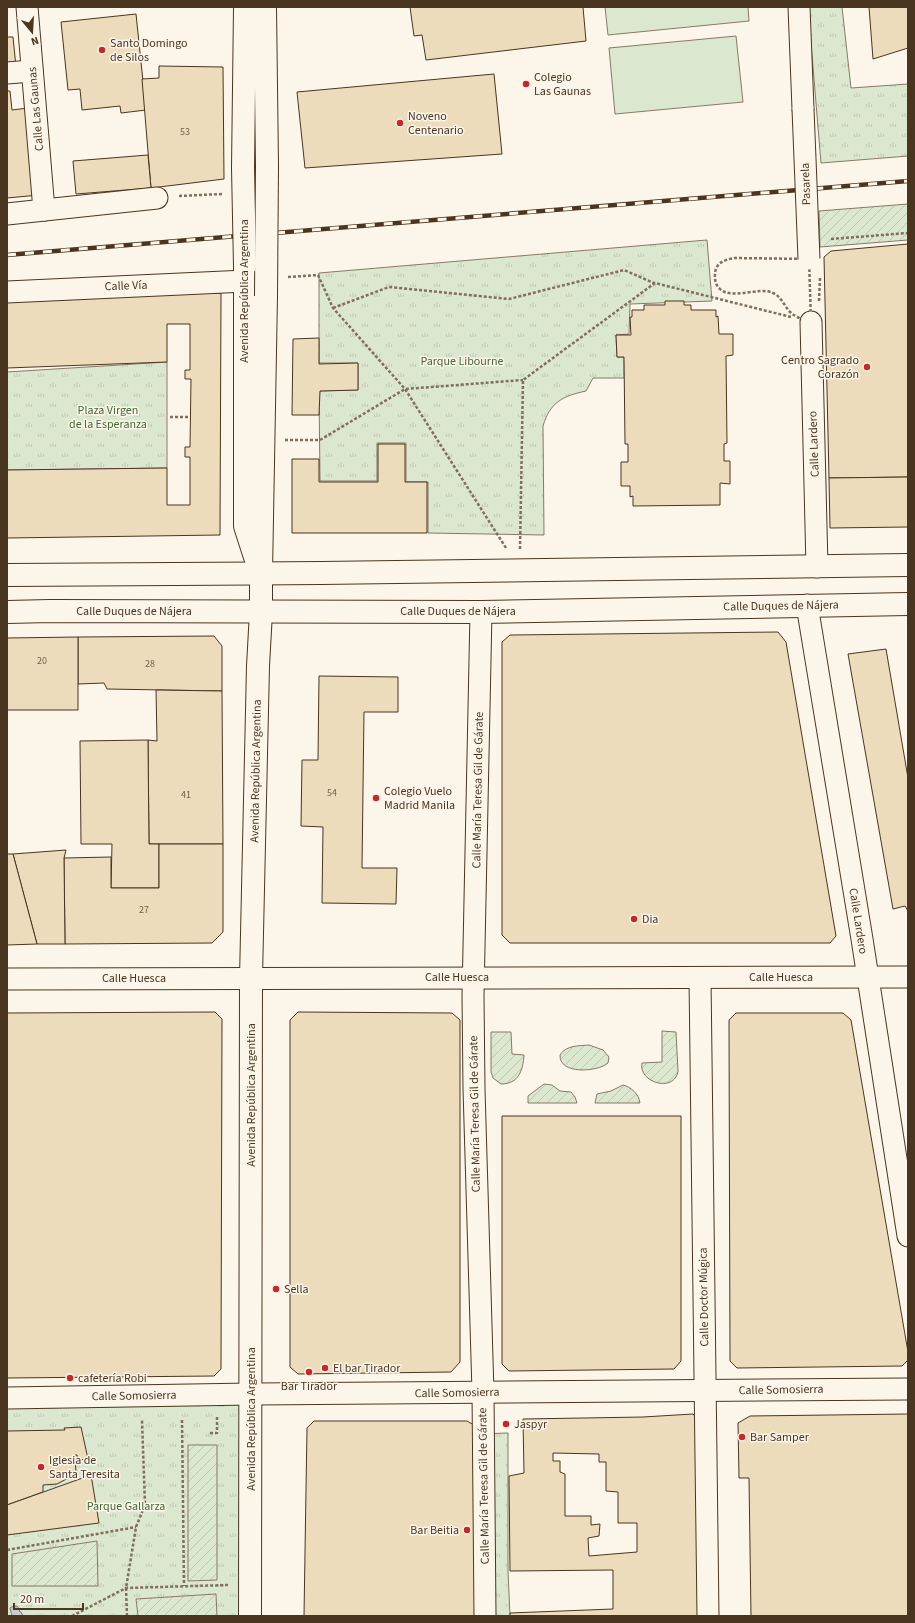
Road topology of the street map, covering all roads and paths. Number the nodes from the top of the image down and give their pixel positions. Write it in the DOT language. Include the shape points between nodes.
graph roads {
  1 [pos="27,7"];
  2 [pos="244,7"];
  3 [pos="265,7"];
  4 [pos="799,7"];
  5 [pos="32,71"];
  6 [pos="7,73"];
  7 [pos="244,193"];
  8 [pos="157,198"];
  9 [pos="44,210"];
  10 [pos="7,214"];
  11 [pos="908,234"];
  12 [pos="825,240"];
  13 [pos="809,259"];
  14 [pos="245,274"];
  15 [pos="287,277"];
  16 [pos="820,278"];
  17 [pos="655,283"];
  18 [pos="7,292"];
  19 [pos="333,308"];
  20 [pos="814,315"];
  21 [pos="522,380"];
  22 [pos="405,389"];
  23 [pos="170,417"];
  24 [pos="190,417"];
  25 [pos="281,440"];
  26 [pos="908,565"];
  27 [pos="817,567"];
  28 [pos="520,571"];
  29 [pos="261,573"];
  30 [pos="7,575"];
  31 [pos="908,604"];
  32 [pos="807,605"];
  33 [pos="7,612"];
  34 [pos="261,612"];
  35 [pos="481,612"];
  36 [pos="474,977"];
  37 [pos="868,977"];
  38 [pos="251,978"];
  39 [pos="700,978"];
  40 [pos="908,978"];
  41 [pos="7,979"];
  42 [pos="908,1236"];
  43 [pos="908,1389"];
  44 [pos="705,1391"];
  45 [pos="483,1392"];
  46 [pos="251,1394"];
  47 [pos="7,1398"];
  48 [pos="142,1420"];
  49 [pos="182,1420"];
  50 [pos="210,1433"];
  51 [pos="217,1433"];
  52 [pos="136,1527"];
  53 [pos="7,1550"];
  54 [pos="250,1584"];
  55 [pos="184,1586"];
  56 [pos="126,1588"];
  57 [pos="72,1616"];
  58 [pos="127,1616"];
  59 [pos="250,1616"];
  60 [pos="485,1616"];
  61 [pos="708,1616"];
  1 -- 5 [label="street, Calle Las Gaunas"];
  2 -- 7 [label="main road, Avenida República Argentina, bridge"];
  3 -- 29 [label="main road, Avenida República Argentina, bridge" via="267,166"];
  4 -- 13 [label="street, Pasarela, bridge"];
  5 -- 6 [label="street"];
  5 -- 9 [label="street, Calle Las Gaunas"];
  7 -- 8 [label="path"];
  7 -- 14 [label="main road, Avenida República Argentina, bridge"];
  8 -- 9 [label="street"];
  9 -- 10 [label="street"];
  11 -- 12 [label="path"];
  13 -- 20 [label="path" via="734,258 718,264 715,279 719,289 729,293 773,293 794,315"];
  14 -- 18 [label="street, Calle Vía"];
  14 -- 29 [label="main road, Avenida República Argentina" via="245,526"];
  15 -- 19 [label="path" via="318,275"];
  16 -- 20 [label="path"];
  17 -- 19 [label="path" via="624,270 509,299 389,287"];
  17 -- 20 [label="path"];
  17 -- 21 [label="path"];
  19 -- 22 [label="path"];
  20 -- 27 [label="street, Calle Lardero"];
  21 -- 22 [label="path"];
  21 -- 28 [label="path"];
  22 -- 25 [label="path" via="320,440"];
  22 -- 28 [label="path"];
  23 -- 24 [label="path"];
  26 -- 27 [label="main road"];
  27 -- 28 [label="main road"];
  28 -- 29 [label="main road"];
  29 -- 30 [label="main road"];
  29 -- 34 [label="main road, Avenida República Argentina"];
  31 -- 32 [label="main road, Calle Duques de Nájera"];
  32 -- 35 [label="main road, Calle Duques de Nájera"];
  32 -- 37 [label="street, Calle Lardero"];
  33 -- 34 [label="main road, Calle Duques de Nájera"];
  34 -- 35 [label="main road, Calle Duques de Nájera"];
  34 -- 38 [label="main road, Avenida República Argentina"];
  35 -- 36 [label="street, Calle María Teresa Gil de Gárate"];
  36 -- 38 [label="street, Calle Huesca"];
  36 -- 39 [label="street, Calle Huesca"];
  36 -- 45 [label="street, Calle María Teresa Gil de Gárate" via="474,1089"];
  37 -- 39 [label="street, Calle Huesca"];
  37 -- 40 [label="street, Calle Huesca"];
  37 -- 42 [label="street, Calle Lardero"];
  38 -- 41 [label="street, Calle Huesca"];
  38 -- 46 [label="main road, Avenida República Argentina"];
  39 -- 44 [label="street, Calle Doctor Múgica"];
  43 -- 44 [label="street, Calle Somosierra"];
  44 -- 45 [label="street, Calle Somosierra"];
  44 -- 61 [label="street, Calle Doctor Múgica"];
  45 -- 46 [label="street, Calle Somosierra"];
  45 -- 60 [label="street, Calle María Teresa Gil de Gárate"];
  46 -- 47 [label="street, Calle Somosierra"];
  46 -- 54 [label="main road, Avenida República Argentina"];
  48 -- 52 [label="path" via="144,1505"];
  49 -- 55 [label="path"];
  50 -- 51 [label="path"];
  52 -- 53 [label="path"];
  52 -- 56 [label="path"];
  54 -- 55 [label="path"];
  54 -- 59 [label="main road, Avenida República Argentina"];
  55 -- 56 [label="path"];
  56 -- 57 [label="path"];
  56 -- 58 [label="path"];
}
